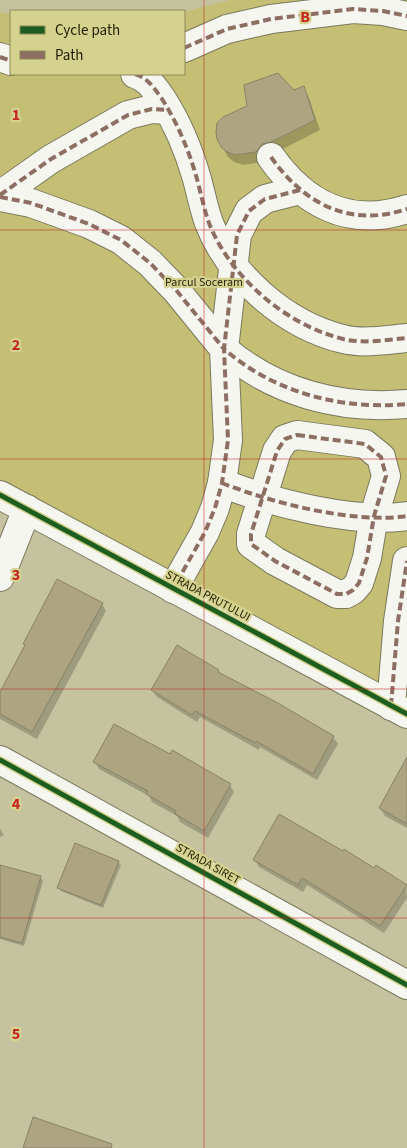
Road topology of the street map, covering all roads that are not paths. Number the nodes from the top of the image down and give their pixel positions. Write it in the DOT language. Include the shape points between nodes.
graph roads {
  1 [pos="407,16"];
  2 [pos="185,48"];
  3 [pos="141,75"];
  4 [pos="168,110"];
  5 [pos="270,157"];
  6 [pos="300,190"];
  7 [pos="0,196"];
  8 [pos="407,209"];
  9 [pos="232,264"];
  10 [pos="407,338"];
  11 [pos="224,349"];
  12 [pos="407,404"];
  13 [pos="222,483"];
  14 [pos="0,495"];
  15 [pos="262,497"];
  16 [pos="27,510"];
  17 [pos="407,516"];
  18 [pos="374,518"];
  19 [pos="407,562"];
  20 [pos="0,577"];
  21 [pos="173,589"];
  22 [pos="399,710"];
  23 [pos="0,760"];
  24 [pos="407,986"];
  1 -- 2 [label="street" via="352,9 272,19 227,29"];
  3 -- 4 [label="street"];
  4 -- 7 [label="street" via="152,109 128,115 51,159"];
  4 -- 9 [label="street" via="186,143 209,224"];
  5 -- 6 [label="street"];
  6 -- 8 [label="street" via="323,204 352,214 373,216"];
  6 -- 9 [label="street" via="265,199 249,211 236,235"];
  7 -- 11 [label="street" via="31,203 89,224 121,240 150,262"];
  9 -- 10 [label="street" via="254,290 301,324 343,339 377,341"];
  9 -- 11 [label="street"];
  11 -- 12 [label="street" via="268,379 305,395 355,404"];
  11 -- 13 [label="street" via="228,440"];
  13 -- 15 [label="street"];
  13 -- 21 [label="street" via="204,532"];
  14 -- 16 [label="street, STRADA PRUTULUI"];
  15 -- 18 [label="street"];
  15 -- 18 [label="street" via="277,451 285,439 298,435 365,444 382,458 386,476"];
  15 -- 18 [label="street" via="251,544 275,561 337,594 346,594 359,583"];
  16 -- 20 [label="street"];
  16 -- 21 [label="street, STRADA PRUTULUI"];
  17 -- 18 [label="street"];
  19 -- 22 [label="street" via="398,621"];
  21 -- 22 [label="street, STRADA PRUTULUI"];
  23 -- 24 [label="street, STRADA SIRET"];
}
